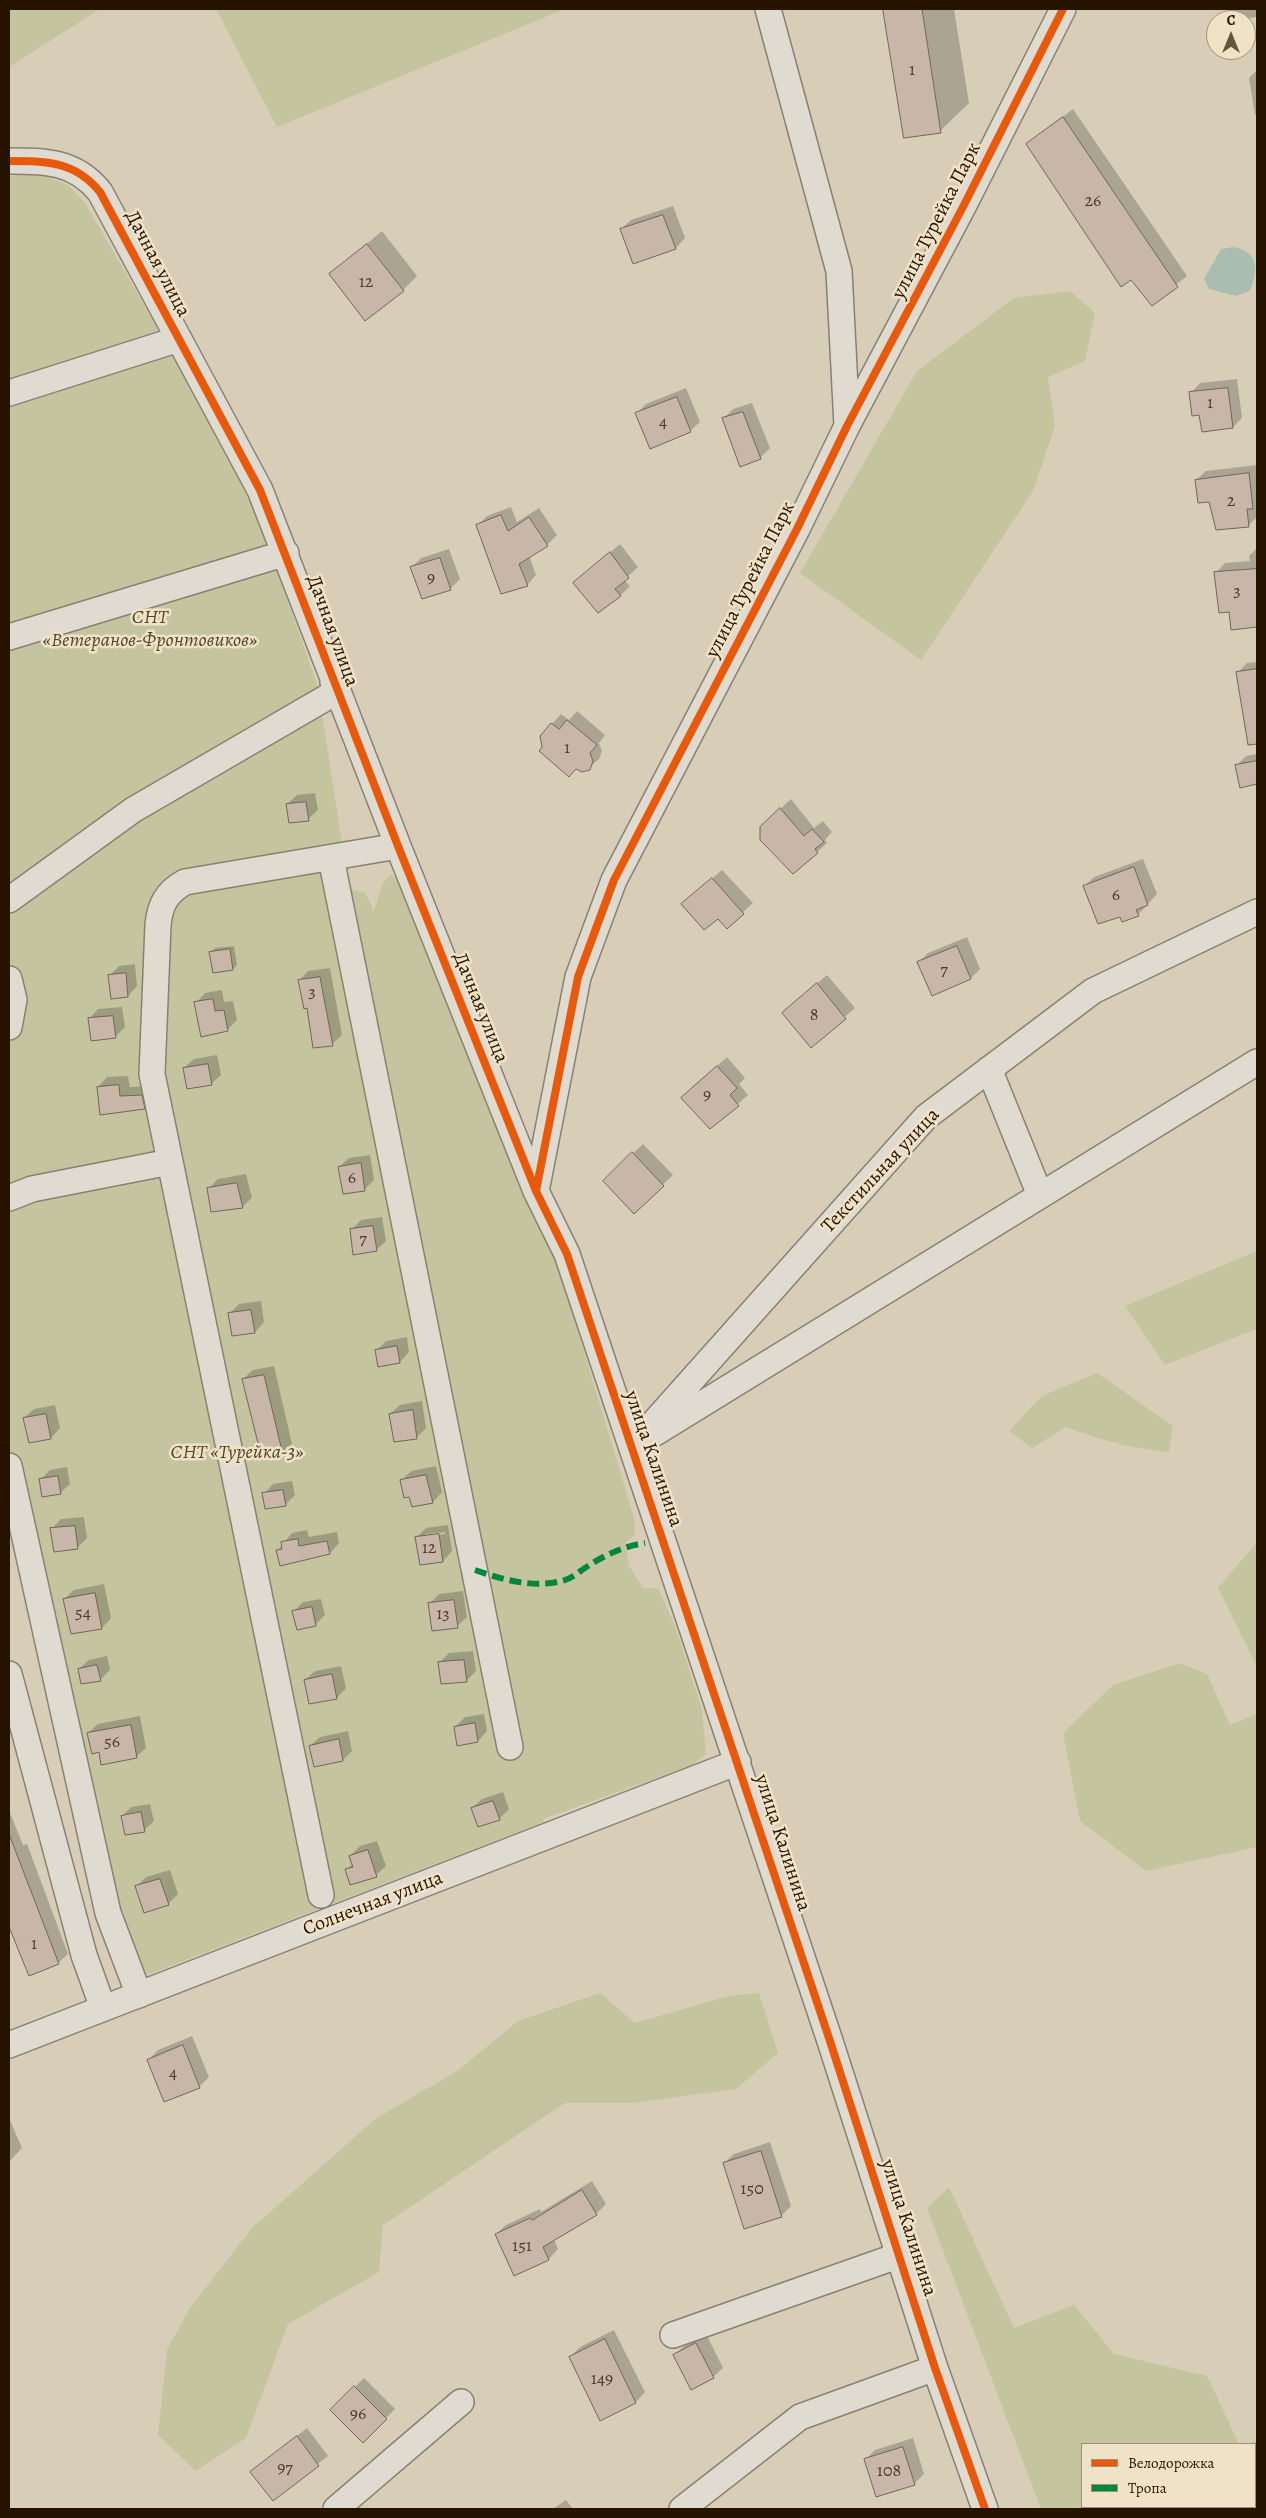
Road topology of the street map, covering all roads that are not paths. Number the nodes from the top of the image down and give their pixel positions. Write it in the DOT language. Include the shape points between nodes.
graph roads {
  1 [pos="768,9"];
  2 [pos="1063,9"];
  3 [pos="9,161"];
  4 [pos="179,339"];
  5 [pos="9,393"];
  6 [pos="847,426"];
  7 [pos="286,553"];
  8 [pos="9,637"];
  9 [pos="333,682"];
  10 [pos="398,846"];
  11 [pos="331,858"];
  12 [pos="9,900"];
  13 [pos="1257,912"];
  14 [pos="9,979"];
  15 [pos="9,1027"];
  16 [pos="1257,1062"];
  17 [pos="989,1069"];
  18 [pos="170,1162"];
  19 [pos="536,1192"];
  20 [pos="1040,1195"];
  21 [pos="9,1198"];
  22 [pos="632,1447"];
  23 [pos="9,1466"];
  24 [pos="9,1674"];
  25 [pos="510,1748"];
  26 [pos="738,1762"];
  27 [pos="321,1895"];
  28 [pos="138,1995"];
  29 [pos="103,2008"];
  30 [pos="9,2045"];
  31 [pos="900,2255"];
  32 [pos="674,2335"];
  33 [pos="935,2368"];
  34 [pos="461,2402"];
  35 [pos="336,2509"];
  36 [pos="682,2509"];
  37 [pos="986,2509"];
  1 -- 6 [label="street" via="839,271"];
  2 -- 6 [label="street, улица Турейка Парк"];
  3 -- 4 [label="street, Дачная улица" via="64,166 81,173 92,183 100,192"];
  4 -- 5 [label="street"];
  4 -- 7 [label="street, Дачная улица" via="260,490"];
  6 -- 19 [label="street, улица Турейка Парк" via="614,880 578,977"];
  7 -- 8 [label="street"];
  7 -- 9 [label="street, Дачная улица"];
  9 -- 10 [label="street, Дачная улица"];
  9 -- 12 [label="street" via="336,692 133,810"];
  10 -- 11 [label="street"];
  10 -- 19 [label="street, Дачная улица"];
  11 -- 18 [label="street" via="185,882 164,900 158,925 152,1074"];
  11 -- 25 [label="street"];
  13 -- 17 [label="street, Текстильная улица" via="1093,991"];
  14 -- 15 [label="street" via="14,1000"];
  16 -- 20 [label="street"];
  17 -- 20 [label="street"];
  17 -- 22 [label="street, Текстильная улица" via="926,1117"];
  18 -- 21 [label="street" via="32,1189"];
  18 -- 27 [label="street"];
  19 -- 22 [label="street, улица Калинина" via="567,1254"];
  20 -- 22 [label="street"];
  22 -- 26 [label="street, улица Калинина"];
  23 -- 28 [label="street" via="108,1914"];
  24 -- 29 [label="street" via="84,1955"];
  26 -- 28 [label="street, Солнечная улица"];
  26 -- 31 [label="street, улица Калинина"];
  28 -- 29 [label="street, Солнечная улица"];
  29 -- 30 [label="street, Солнечная улица"];
  31 -- 32 [label="street"];
  31 -- 33 [label="street, улица Калинина"];
  33 -- 36 [label="street" via="800,2417"];
  33 -- 37 [label="street, улица Калинина"];
  34 -- 35 [label="street"];
}
